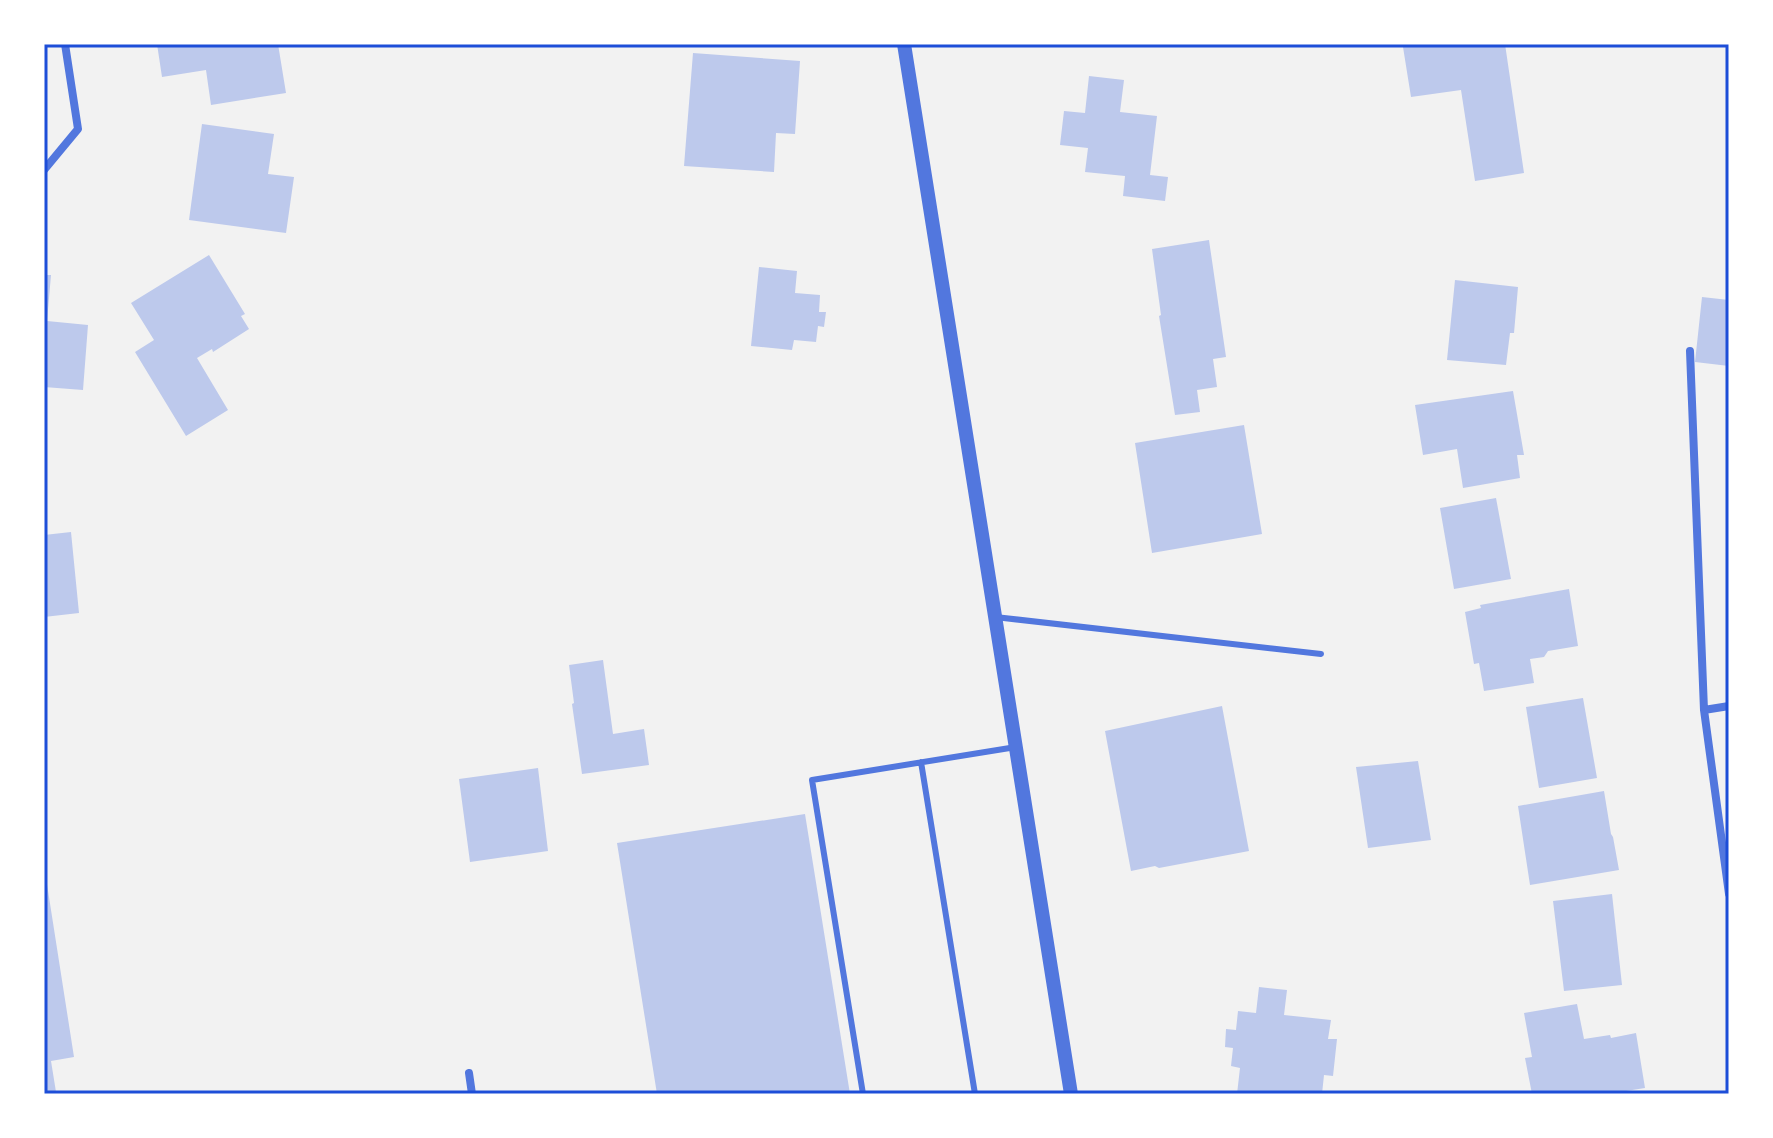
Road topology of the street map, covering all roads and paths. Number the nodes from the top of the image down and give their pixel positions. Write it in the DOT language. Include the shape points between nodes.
graph roads {
  1 [pos="65,44"];
  2 [pos="904,44"];
  3 [pos="44,170"];
  4 [pos="1690,351"];
  5 [pos="995,617"];
  6 [pos="1321,654"];
  7 [pos="1729,706"];
  8 [pos="1704,710"];
  9 [pos="1016,747"];
  10 [pos="921,762"];
  11 [pos="1729,894"];
  12 [pos="469,1073"];
  13 [pos="472,1094"];
  14 [pos="863,1094"];
  15 [pos="975,1094"];
  16 [pos="1071,1094"];
  1 -- 3 [label="street" via="78,129"];
  2 -- 5 [label="street"];
  4 -- 8 [label="street"];
  5 -- 6 [label="lane"];
  5 -- 9 [label="street"];
  7 -- 8 [label="street"];
  8 -- 11 [label="street"];
  9 -- 10 [label="lane"];
  9 -- 16 [label="street"];
  10 -- 14 [label="lane" via="812,780"];
  10 -- 15 [label="lane"];
  12 -- 13 [label="street"];
}
